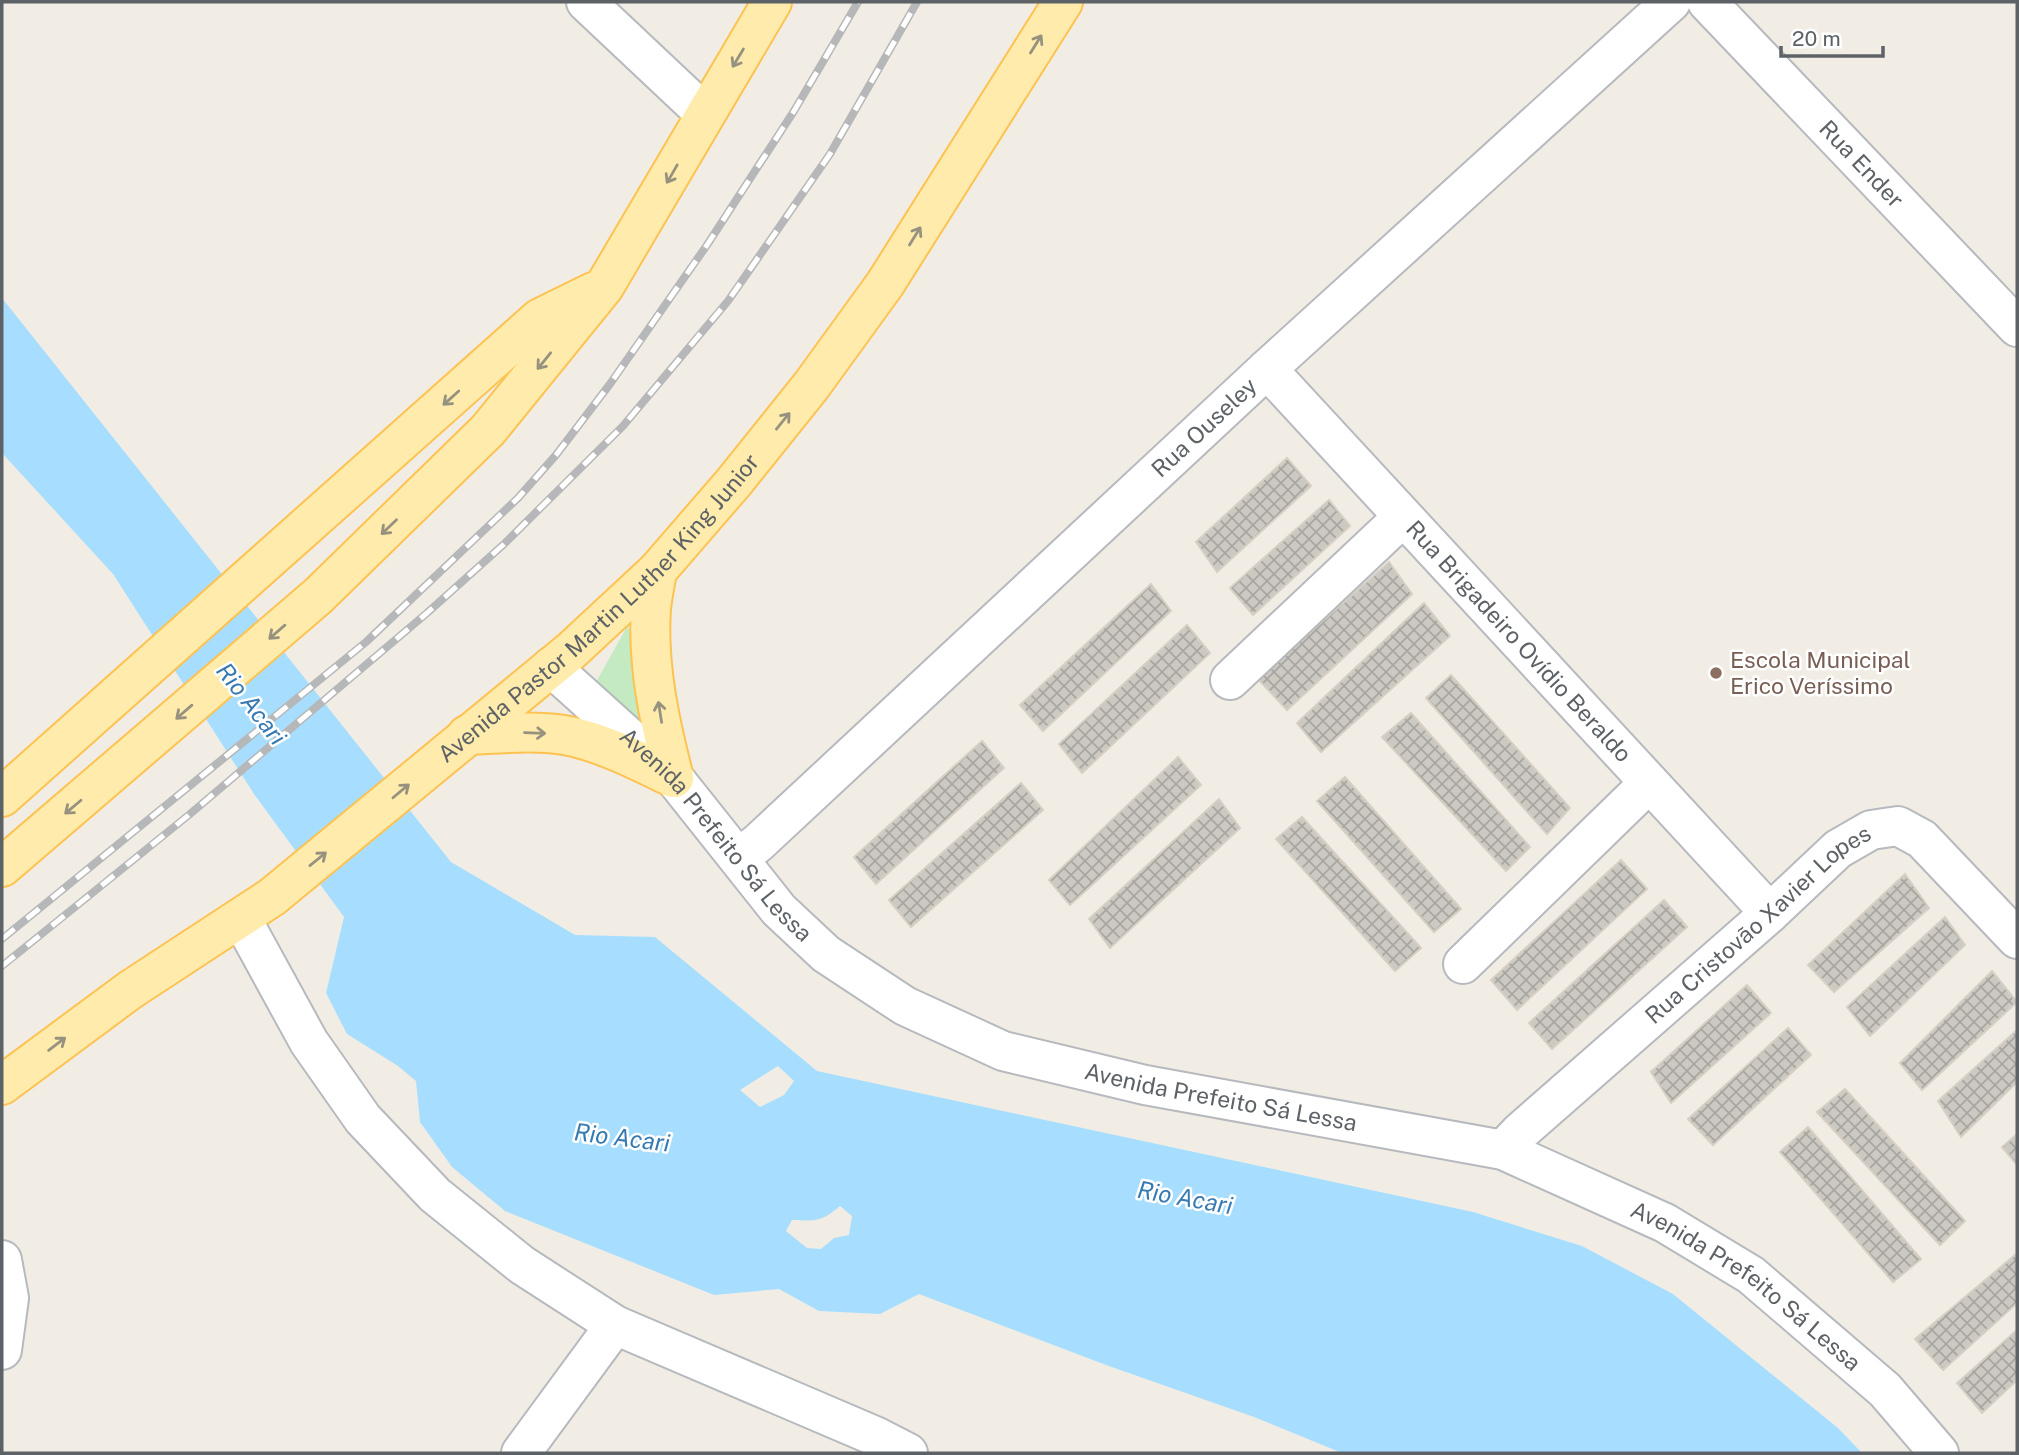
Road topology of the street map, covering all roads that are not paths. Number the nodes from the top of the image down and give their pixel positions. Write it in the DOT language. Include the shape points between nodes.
graph roads {
  1 [pos="586,2"];
  2 [pos="772,2"];
  3 [pos="1063,2"];
  4 [pos="1671,2"];
  5 [pos="1707,2"];
  6 [pos="705,114"];
  7 [pos="604,287"];
  8 [pos="2017,327"];
  9 [pos="1266,369"];
  10 [pos="1403,517"];
  11 [pos="657,571"];
  12 [pos="551,667"];
  13 [pos="1230,680"];
  14 [pos="467,735"];
  15 [pos="674,778"];
  16 [pos="1649,783"];
  17 [pos="2,797"];
  18 [pos="739,858"];
  19 [pos="2,867"];
  20 [pos="1770,913"];
  21 [pos="241,918"];
  22 [pos="2017,939"];
  23 [pos="1463,964"];
  24 [pos="2,1085"];
  25 [pos="1503,1150"];
  26 [pos="2,1260"];
  27 [pos="615,1325"];
  28 [pos="2,1350"];
  29 [pos="521,1453"];
  30 [pos="908,1453"];
  31 [pos="1939,1453"];
  1 -- 6 [label="street"];
  2 -- 6 [label="main road, one-way"];
  11 -- 3 [label="main road, Avenida Pastor Martin Luther King Junior, one-way" via="803,396 885,284"];
  4 -- 9 [label="street, Rua Ouseley"];
  5 -- 8 [label="street, Rua Ender"];
  6 -- 7 [label="main road, one-way"];
  7 -- 17 [label="main road, one-way" via="540,318"];
  7 -- 19 [label="main road, one-way" via="488,430 318,596"];
  9 -- 10 [label="street, Rua Brigadeiro Ovídio Beraldo"];
  9 -- 18 [label="street, Rua Ouseley"];
  10 -- 13 [label="street"];
  10 -- 16 [label="street, Rua Brigadeiro Ovídio Beraldo"];
  11 -- 12 [label="main road, Avenida Pastor Martin Luther King Junior"];
  15 -- 11 [label="main road, one-way" via="653,664 651,610"];
  12 -- 14 [label="main road, Avenida Pastor Martin Luther King Junior"];
  12 -- 15 [label="street, Avenida Prefeito Sá Lessa"];
  14 -- 15 [label="main road, one-way" via="565,735"];
  21 -- 14 [label="main road, Avenida Pastor Martin Luther King Junior, one-way"];
  15 -- 18 [label="street, Avenida Prefeito Sá Lessa"];
  16 -- 20 [label="street, Rua Brigadeiro Ovídio Beraldo"];
  16 -- 23 [label="street"];
  18 -- 25 [label="street, Avenida Prefeito Sá Lessa" via="779,910 826,954 905,1006 1003,1051 1145,1085"];
  20 -- 22 [label="street, Rua Cristovão Xavier Lopes" via="1838,849 1871,830 1898,826 1922,839"];
  20 -- 25 [label="street, Rua Cristovão Xavier Lopes"];
  24 -- 21 [label="main road, Avenida Pastor Martin Luther King Junior, one-way" via="130,990"];
  21 -- 27 [label="street" via="309,1042 363,1119 435,1195 522,1265"];
  25 -- 31 [label="street, Avenida Prefeito Sá Lessa" via="1665,1223 1751,1275 1885,1390"];
  26 -- 28 [label="street" via="9,1298"];
  27 -- 29 [label="street"];
  27 -- 30 [label="street"];
}
